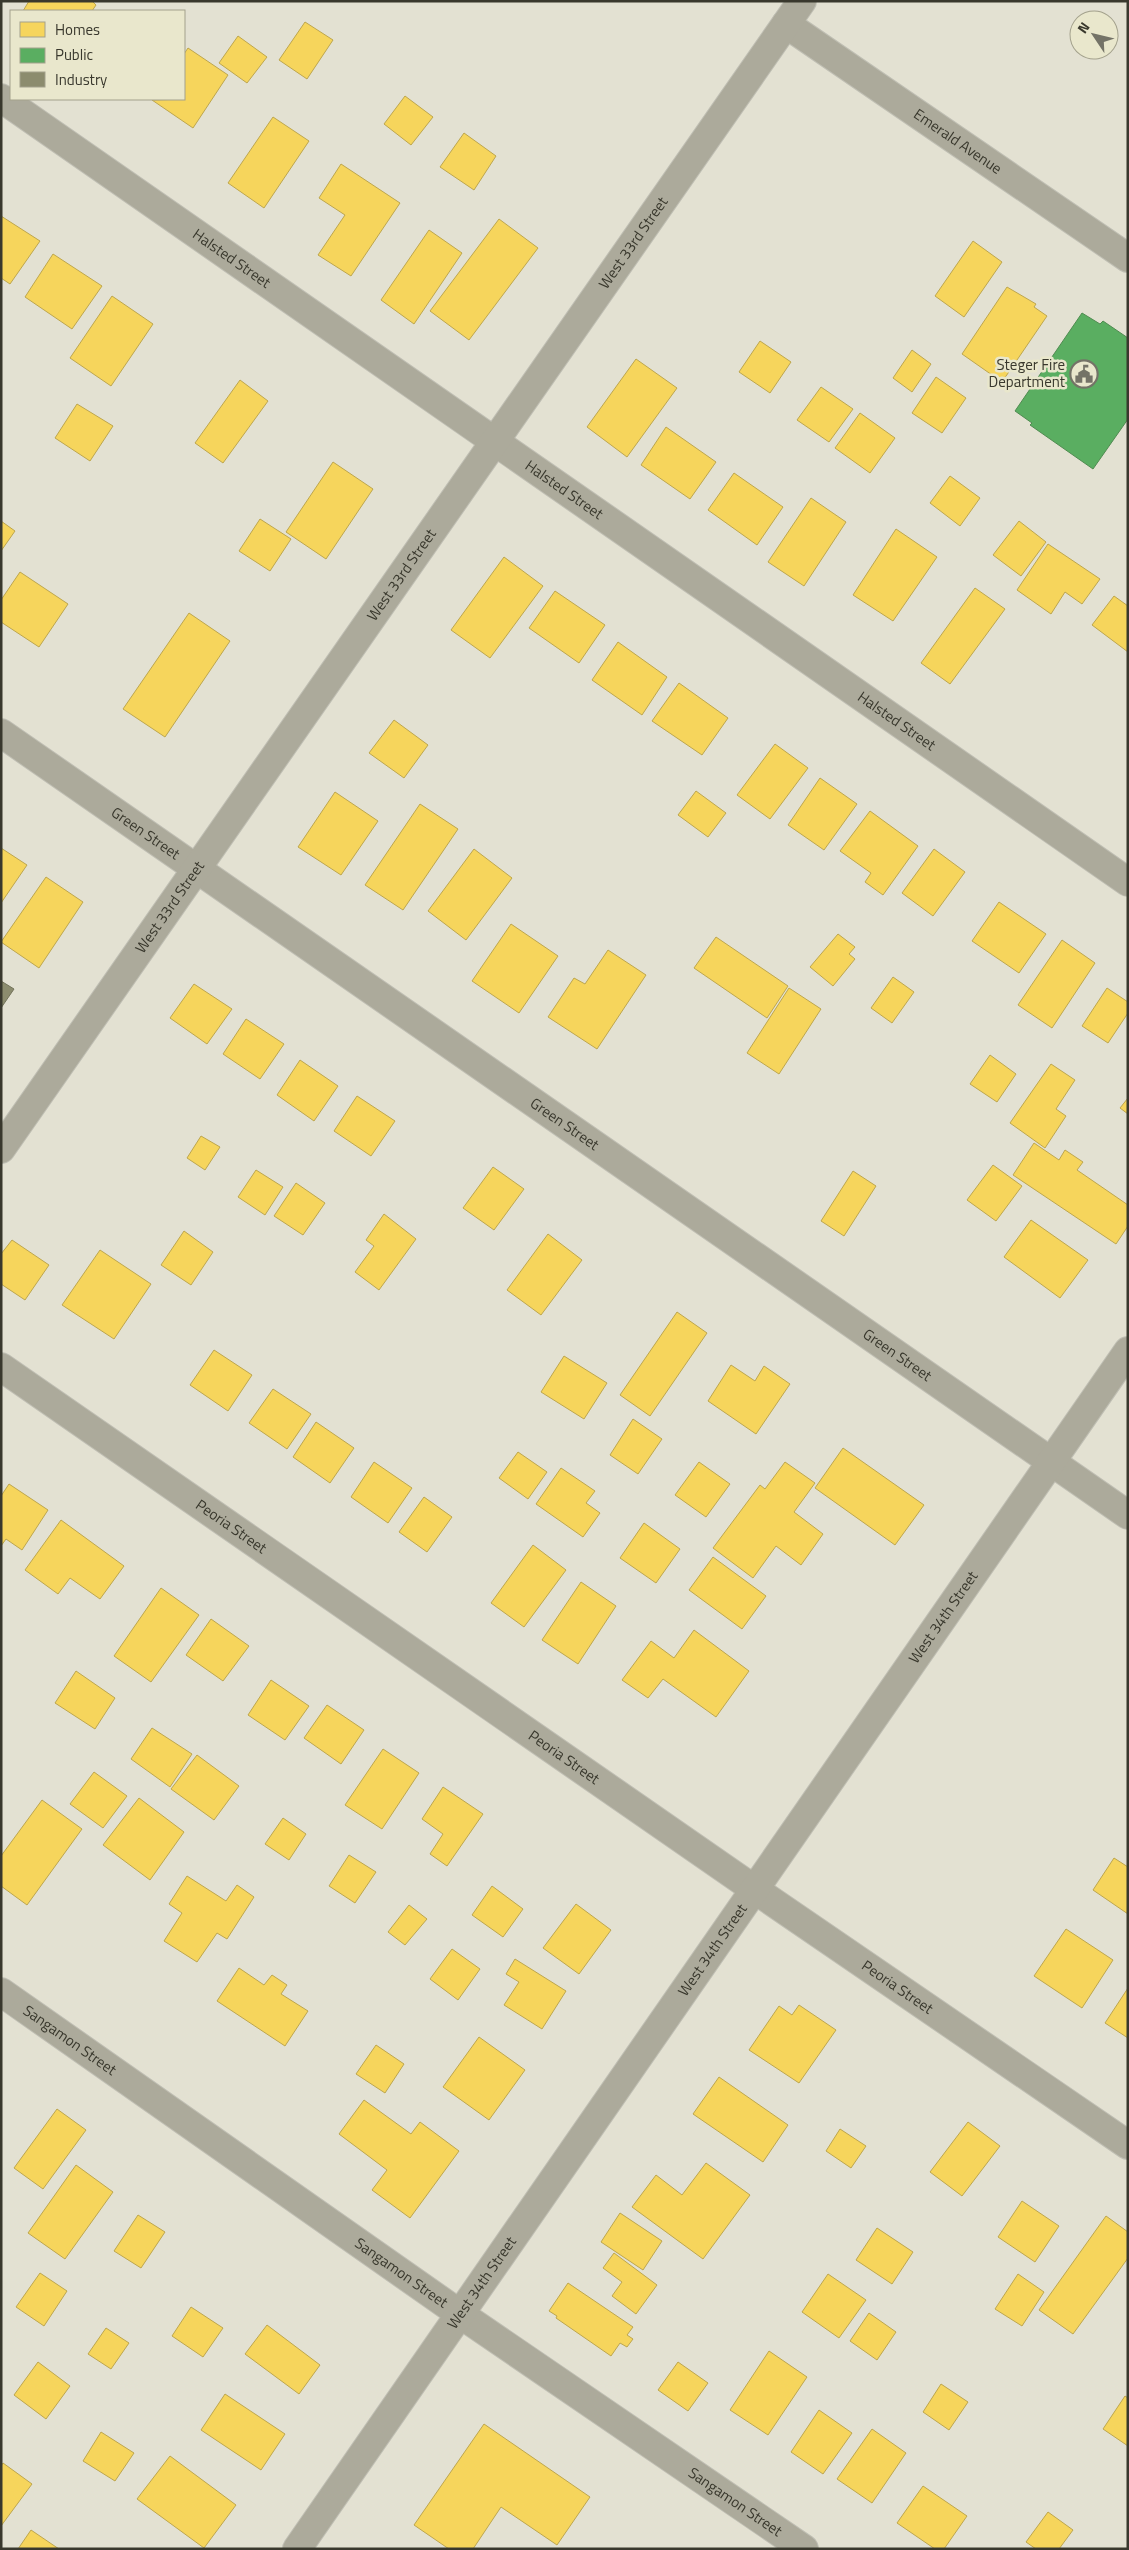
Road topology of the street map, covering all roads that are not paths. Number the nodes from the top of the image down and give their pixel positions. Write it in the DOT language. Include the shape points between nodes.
graph roads {
  1 [pos="802,1"];
  2 [pos="786,24"];
  3 [pos="1,98"];
  4 [pos="1128,258"];
  5 [pos="495,441"];
  6 [pos="1,733"];
  7 [pos="195,868"];
  8 [pos="1128,882"];
  9 [pos="1,1148"];
  10 [pos="1128,1351"];
  11 [pos="1,1367"];
  12 [pos="1051,1462"];
  13 [pos="1128,1515"];
  14 [pos="754,1890"];
  15 [pos="1,1992"];
  16 [pos="1128,2145"];
  17 [pos="460,2314"];
  18 [pos="297,2549"];
  19 [pos="804,2549"];
  1 -- 2 [label="street, West 33rd Street"];
  2 -- 4 [label="street, Emerald Avenue"];
  2 -- 5 [label="street, West 33rd Street"];
  3 -- 5 [label="street, Halsted Street"];
  5 -- 7 [label="street, West 33rd Street"];
  5 -- 8 [label="street, Halsted Street"];
  6 -- 7 [label="street, Green Street"];
  7 -- 9 [label="street, West 33rd Street"];
  7 -- 12 [label="street, Green Street"];
  10 -- 12 [label="street, West 34th Street"];
  11 -- 14 [label="street, Peoria Street"];
  12 -- 13 [label="street, Green Street"];
  12 -- 14 [label="street, West 34th Street"];
  14 -- 16 [label="street, Peoria Street"];
  14 -- 17 [label="street, West 34th Street"];
  15 -- 17 [label="street, Sangamon Street"];
  17 -- 18 [label="street, West 34th Street"];
  17 -- 19 [label="street, Sangamon Street"];
}
